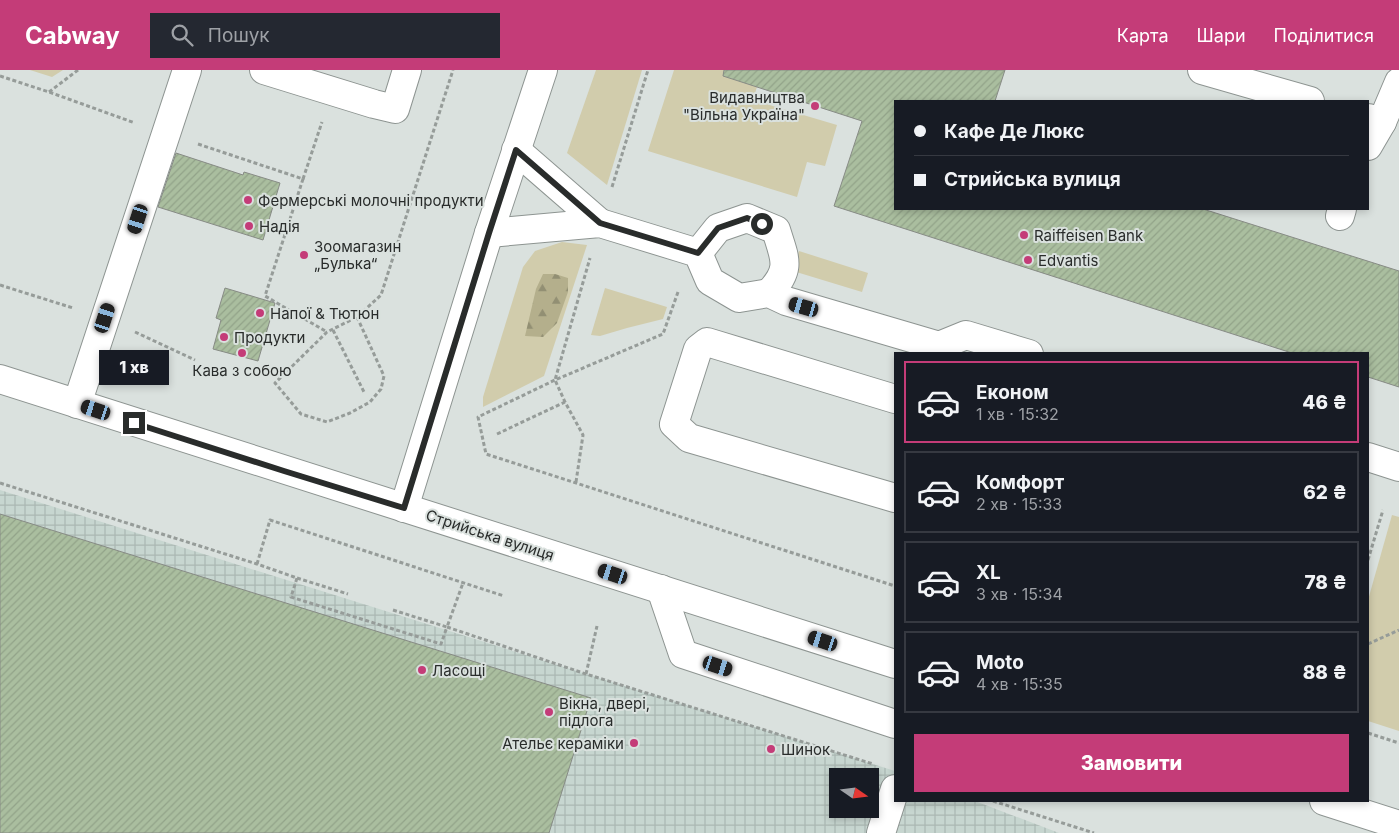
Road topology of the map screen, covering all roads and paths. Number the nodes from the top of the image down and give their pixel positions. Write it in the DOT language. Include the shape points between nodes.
graph roads {
  1 [pos="78,70"];
  2 [pos="187,70"];
  3 [pos="264,70"];
  4 [pos="407,70"];
  5 [pos="453,70"];
  6 [pos="542,70"];
  7 [pos="648,70"];
  8 [pos="1202,70"];
  9 [pos="0,76"];
  10 [pos="1399,82"];
  11 [pos="49,92"];
  12 [pos="1307,100"];
  13 [pos="325,113"];
  14 [pos="1375,120"];
  15 [pos="166,134"];
  16 [pos="1369,142"];
  17 [pos="516,150"];
  18 [pos="303,179"];
  19 [pos="611,190"];
  20 [pos="600,223"];
  21 [pos="489,233"];
  22 [pos="592,251"];
  23 [pos="698,253"];
  24 [pos="769,293"];
  25 [pos="357,317"];
  26 [pos="333,330"];
  27 [pos="327,332"];
  28 [pos="1022,352"];
  29 [pos="0,379"];
  30 [pos="555,380"];
  31 [pos="364,392"];
  32 [pos="894,399"];
  33 [pos="565,402"];
  34 [pos="77,404"];
  35 [pos="497,434"];
  36 [pos="1369,457"];
  37 [pos="1399,467"];
  38 [pos="576,482"];
  39 [pos="0,483"];
  40 [pos="894,498"];
  41 [pos="404,508"];
  42 [pos="1383,510"];
  43 [pos="1369,557"];
  44 [pos="257,564"];
  45 [pos="297,578"];
  46 [pos="462,583"];
  47 [pos="894,586"];
  48 [pos="661,589"];
  49 [pos="348,594"];
  50 [pos="504,596"];
  51 [pos="393,610"];
  52 [pos="597,626"];
  53 [pos="447,628"];
  54 [pos="1399,630"];
  55 [pos="1369,644"];
  56 [pos="894,664"];
  57 [pos="586,674"];
  58 [pos="894,724"];
  59 [pos="1369,733"];
  60 [pos="1399,743"];
  61 [pos="876,765"];
  62 [pos="894,792"];
  63 [pos="996,802"];
  64 [pos="1327,802"];
  65 [pos="1394,827"];
  66 [pos="881,833"];
  67 [pos="1094,833"];
  1 -- 11 [label="path"];
  2 -- 15 [label="main road"];
  3 -- 4 [label="main road" via="395,109"];
  5 -- 25 [label="path" via="381,295"];
  6 -- 17 [label="main road"];
  7 -- 19 [label="path"];
  8 -- 12 [label="main road"];
  9 -- 11 [label="path"];
  10 -- 14 [label="main road"];
  11 -- 15 [label="path"];
  13 -- 18 [label="path"];
  14 -- 16 [label="main road"];
  15 -- 18 [label="path"];
  15 -- 34 [label="main road"];
  17 -- 20 [label="main road"];
  17 -- 21 [label="main road"];
  18 -- 27 [label="path" via="265,296"];
  20 -- 21 [label="main road"];
  20 -- 23 [label="main road"];
  21 -- 41 [label="main road"];
  22 -- 30 [label="path"];
  23 -- 24 [label="main road" via="710,281 739,298"];
  23 -- 24 [label="main road" via="718,228 747,218 776,230 785,258 783,276"];
  23 -- 30 [label="path" via="682,282 663,334"];
  24 -- 28 [label="main road" via="786,302 939,346 966,334"];
  25 -- 26 [label="path"];
  25 -- 27 [label="path" via="384,376 381,390 370,402 327,422 301,414 275,383"];
  26 -- 27 [label="path"];
  26 -- 31 [label="path"];
  29 -- 34 [label="main road, Стрийська вулиця"];
  30 -- 33 [label="path"];
  30 -- 38 [label="path" via="478,417 486,454"];
  32 -- 40 [label="main road" via="707,342 698,349 674,424 689,438"];
  33 -- 35 [label="path"];
  33 -- 38 [label="path" via="583,435"];
  34 -- 41 [label="main road, Стрийська вулиця"];
  36 -- 37 [label="main road"];
  38 -- 47 [label="path"];
  39 -- 44 [label="path"];
  41 -- 48 [label="main road, Стрийська вулиця"];
  42 -- 43 [label="path"];
  44 -- 45 [label="path"];
  44 -- 46 [label="path" via="270,520"];
  45 -- 49 [label="path"];
  45 -- 53 [label="path" via="291,597 441,644"];
  46 -- 50 [label="path"];
  46 -- 53 [label="path"];
  48 -- 56 [label="main road, Стрийська вулиця"];
  48 -- 58 [label="main road" via="683,654"];
  51 -- 53 [label="path"];
  52 -- 57 [label="path"];
  53 -- 57 [label="path"];
  54 -- 55 [label="path"];
  57 -- 61 [label="path"];
  59 -- 60 [label="path"];
  62 -- 66 [label="main road"];
  63 -- 67 [label="path"];
  64 -- 65 [label="main road"];
}
